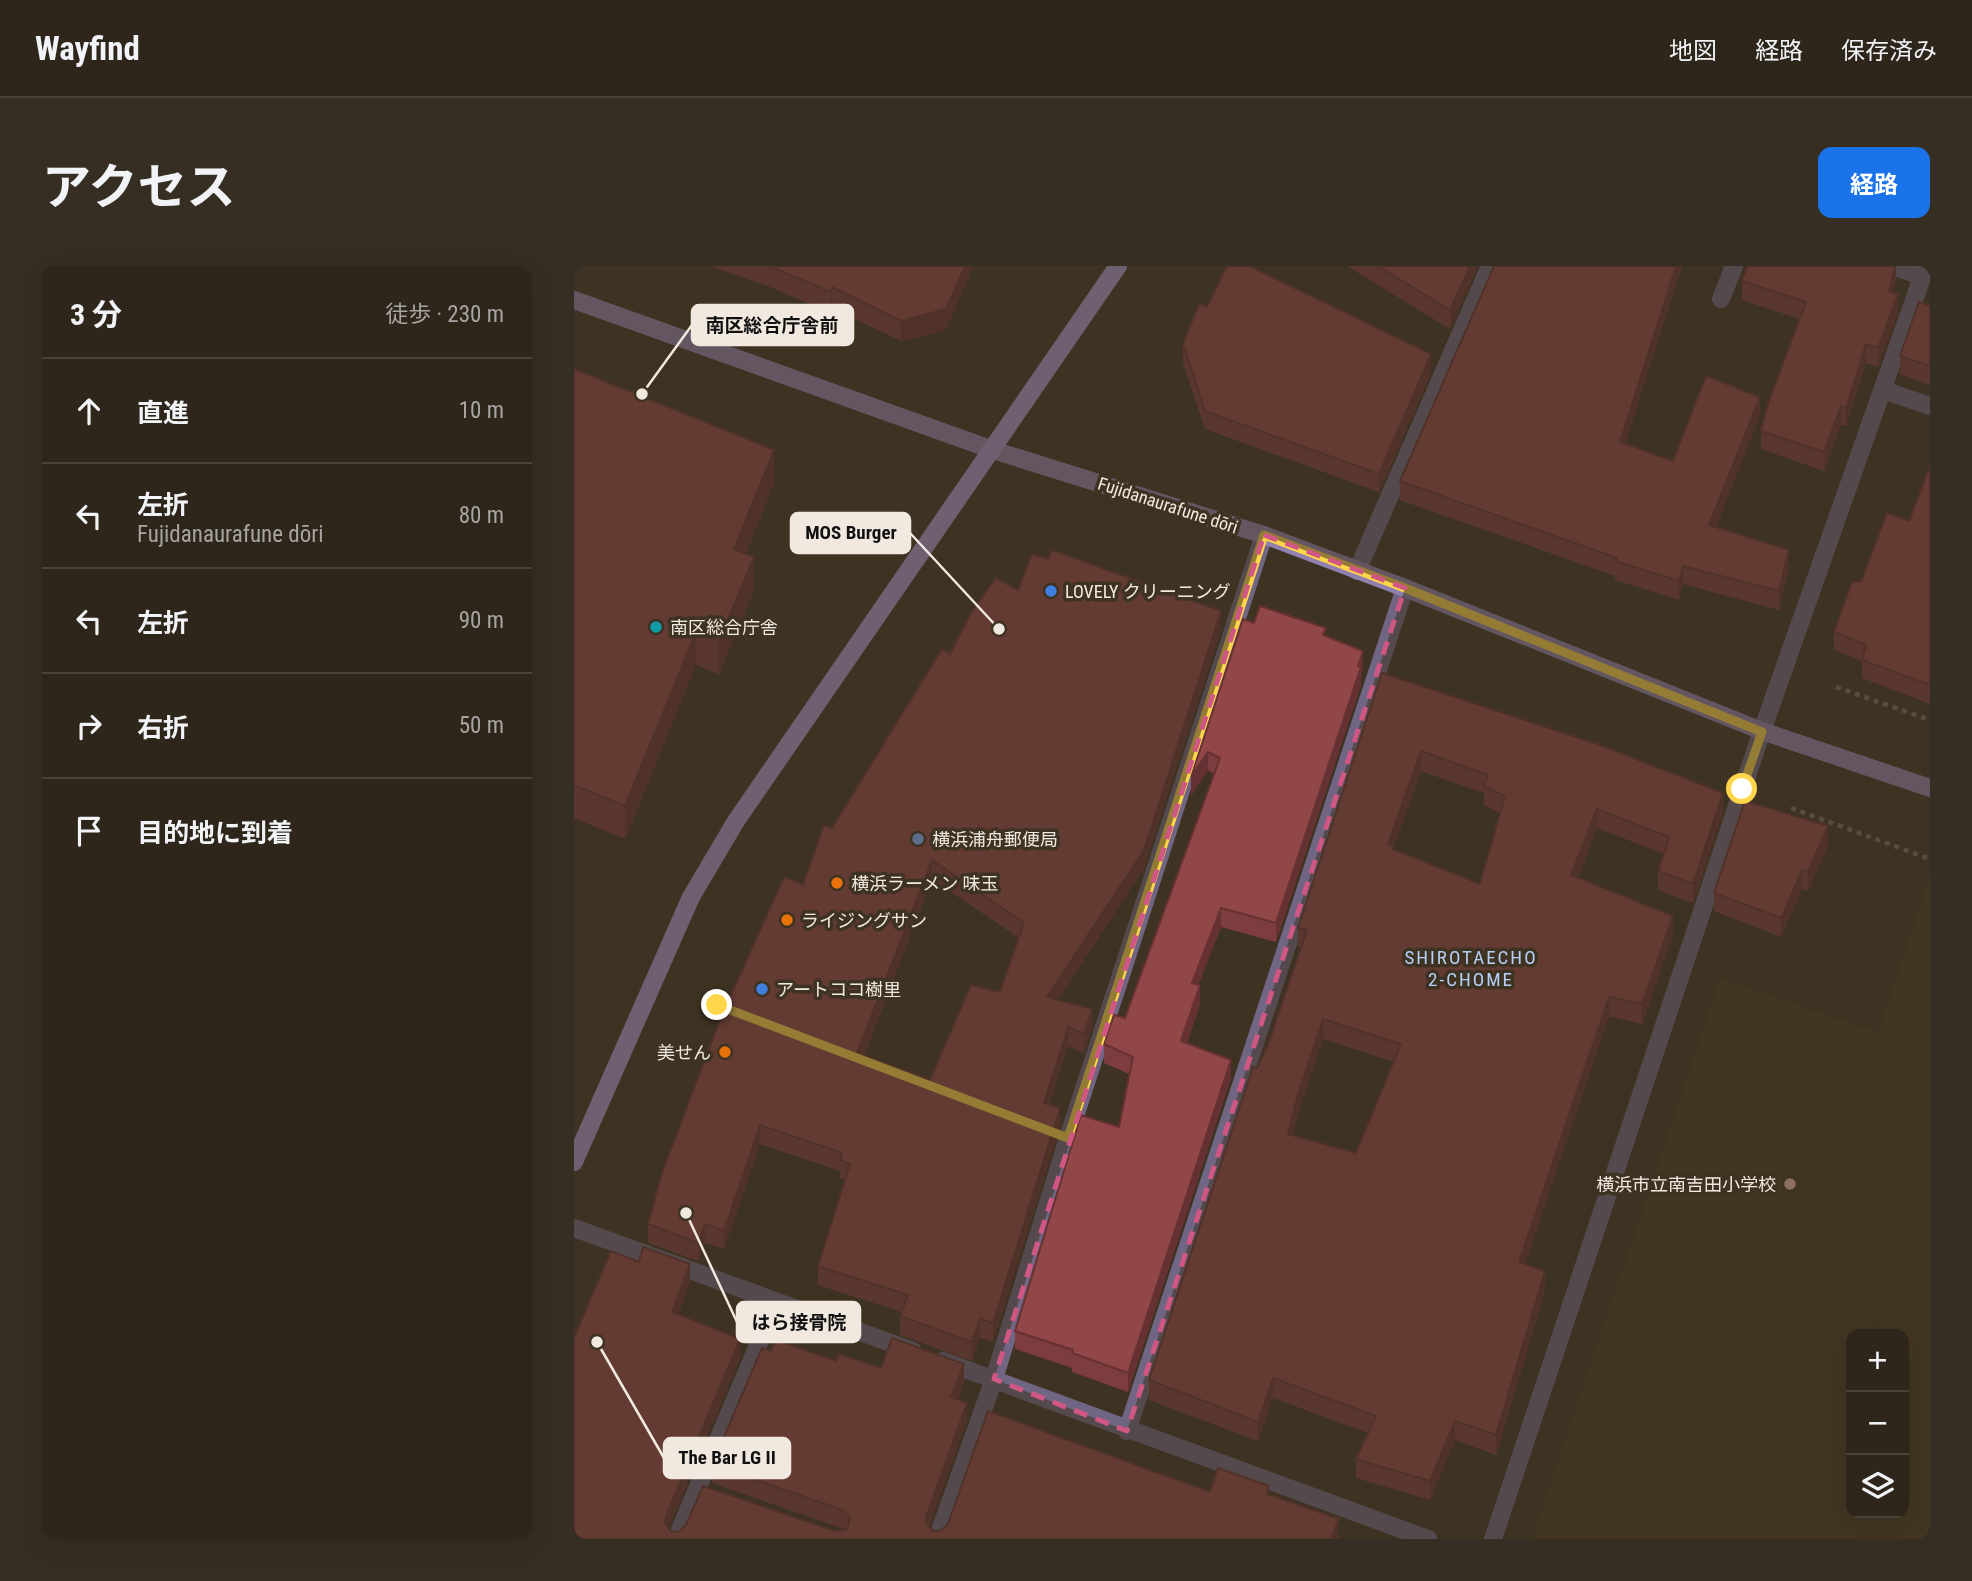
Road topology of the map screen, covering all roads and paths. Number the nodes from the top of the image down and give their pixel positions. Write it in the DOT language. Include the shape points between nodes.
graph roads {
  1 [pos="1118,266"];
  2 [pos="1489,266"];
  3 [pos="1734,266"];
  4 [pos="1892,266"];
  5 [pos="1924,271"];
  6 [pos="1721,299"];
  7 [pos="574,300"];
  8 [pos="1883,390"];
  9 [pos="1930,406"];
  10 [pos="993,450"];
  11 [pos="1264,535"];
  12 [pos="1357,570"];
  13 [pos="1405,588"];
  14 [pos="1836,687"];
  15 [pos="1930,720"];
  16 [pos="1762,732"];
  17 [pos="1930,788"];
  18 [pos="1791,808"];
  19 [pos="1930,859"];
  20 [pos="717,1005"];
  21 [pos="743,1015"];
  22 [pos="574,1162"];
  23 [pos="574,1228"];
  24 [pos="776,1303"];
  25 [pos="994,1379"];
  26 [pos="1127,1431"];
  27 [pos="676,1539"];
  28 [pos="937,1539"];
  29 [pos="1428,1539"];
  30 [pos="1493,1539"];
  1 -- 10 [label="main road"];
  2 -- 12 [label="street"];
  3 -- 6 [label="street"];
  4 -- 5 [label="street"];
  5 -- 8 [label="street"];
  7 -- 10 [label="street, Fujidanaurafune dōri"];
  8 -- 9 [label="street"];
  8 -- 16 [label="street"];
  10 -- 11 [label="street, Fujidanaurafune dōri"];
  10 -- 22 [label="main road" via="736,821 691,897"];
  11 -- 12 [label="street, Fujidanaurafune dōri"];
  11 -- 25 [label="street"];
  12 -- 13 [label="street, Fujidanaurafune dōri"];
  13 -- 16 [label="street, Fujidanaurafune dōri"];
  13 -- 26 [label="street"];
  14 -- 15 [label="path"];
  16 -- 17 [label="street, Fujidanaurafune dōri"];
  16 -- 30 [label="street"];
  18 -- 19 [label="path"];
  20 -- 21 [label="path"];
  23 -- 24 [label="street"];
  24 -- 25 [label="street"];
  24 -- 27 [label="street" via="703,1492"];
  25 -- 26 [label="street"];
  25 -- 28 [label="street"];
  26 -- 29 [label="street"];
}
